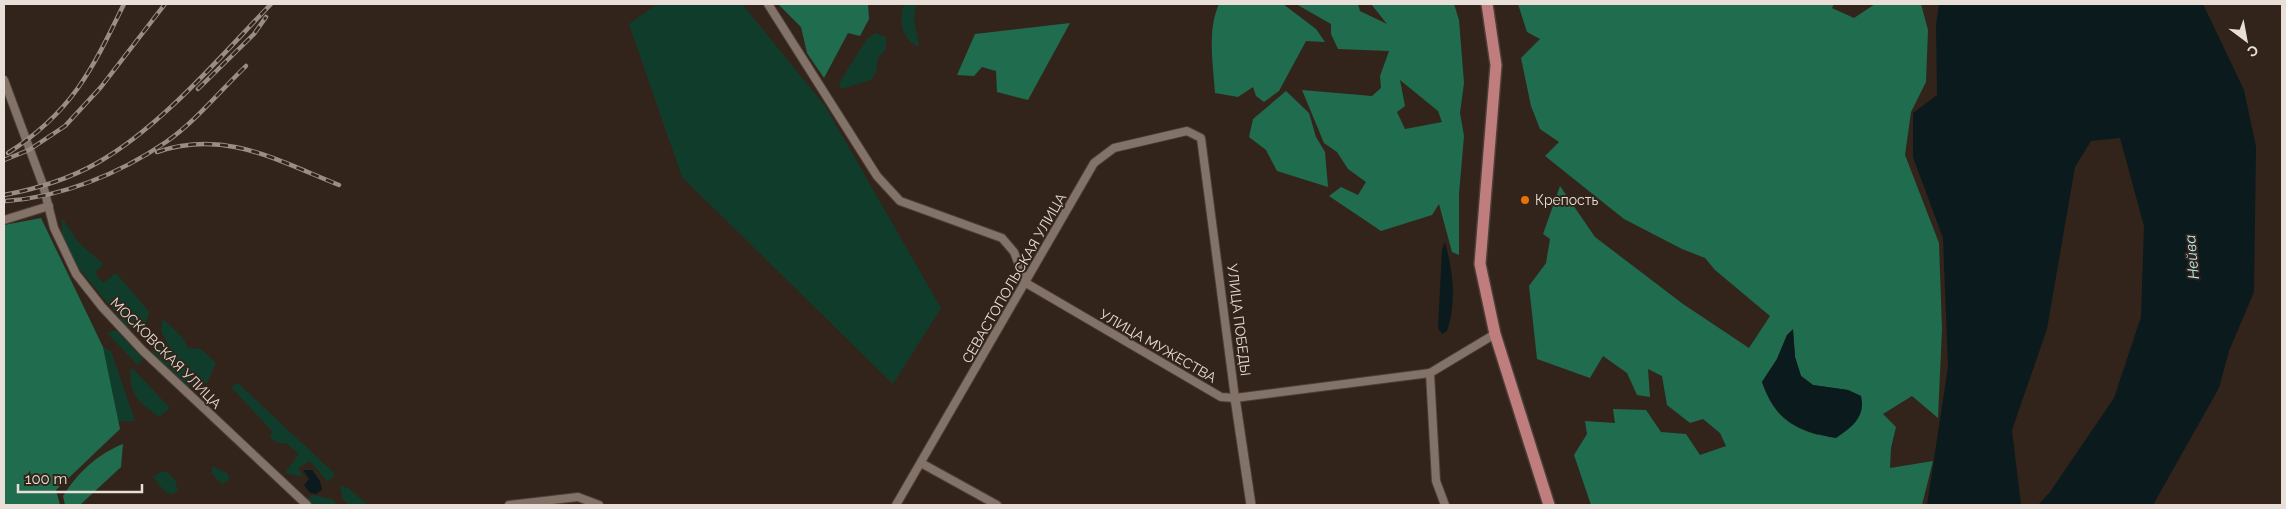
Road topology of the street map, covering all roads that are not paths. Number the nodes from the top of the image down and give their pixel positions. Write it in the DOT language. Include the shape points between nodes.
graph roads {
  1 [pos="768,4"];
  2 [pos="1487,4"];
  3 [pos="4,80"];
  4 [pos="1201,138"];
  5 [pos="49,206"];
  6 [pos="4,220"];
  7 [pos="1026,283"];
  8 [pos="1496,334"];
  9 [pos="1430,372"];
  10 [pos="1235,398"];
  11 [pos="921,463"];
  12 [pos="307,505"];
  13 [pos="509,505"];
  14 [pos="600,505"];
  15 [pos="896,505"];
  16 [pos="997,505"];
  17 [pos="1251,505"];
  18 [pos="1445,505"];
  19 [pos="1549,505"];
  1 -- 7 [label="street" via="877,176 900,201 1002,238 1014,252"];
  2 -- 8 [label="main road" via="1496,65 1480,264"];
  3 -- 5 [label="street, МОСКОВСКАЯ УЛИЦА"];
  4 -- 7 [label="street, СЕВАСТОПОЛЬСКАЯ УЛИЦА" via="1187,131 1114,148 1104,154 1094,163"];
  4 -- 10 [label="street, УЛИЦА ПОБЕДЫ"];
  5 -- 6 [label="street"];
  5 -- 12 [label="street, МОСКОВСКАЯ УЛИЦА" via="54,228 76,274 102,308 143,351"];
  7 -- 10 [label="street, УЛИЦА МУЖЕСТВА" via="1221,397"];
  7 -- 11 [label="street, СЕВАСТОПОЛЬСКАЯ УЛИЦА"];
  8 -- 9 [label="street, УЛИЦА МУЖЕСТВА"];
  8 -- 19 [label="main road"];
  9 -- 10 [label="street, УЛИЦА МУЖЕСТВА"];
  9 -- 18 [label="street" via="1436,481"];
  10 -- 17 [label="street, УЛИЦА ПОБЕДЫ"];
  11 -- 15 [label="street, СЕВАСТОПОЛЬСКАЯ УЛИЦА"];
  11 -- 16 [label="street"];
  13 -- 14 [label="street" via="578,497"];
}
